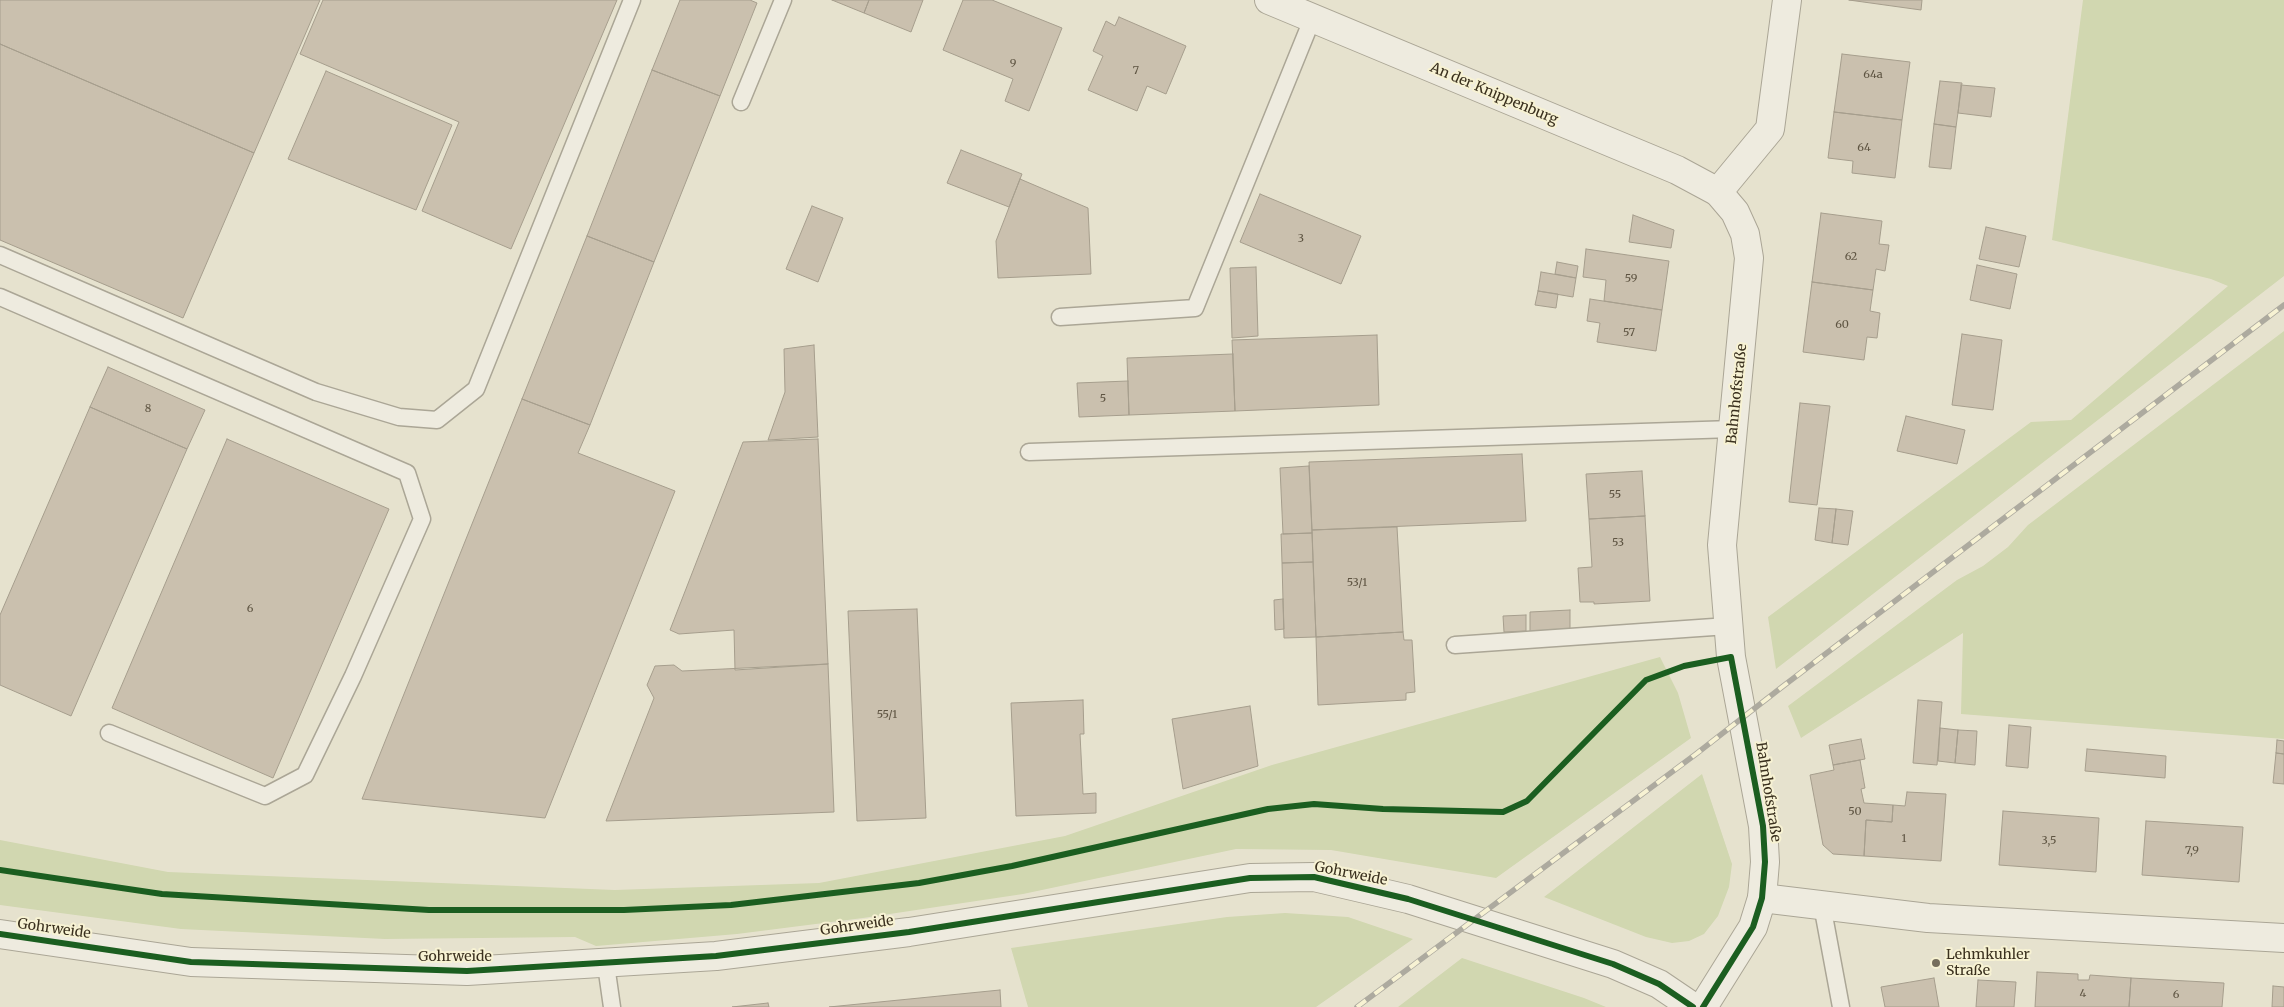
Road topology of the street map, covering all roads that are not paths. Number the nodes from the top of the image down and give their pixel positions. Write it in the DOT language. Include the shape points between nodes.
graph roads {
  1 [pos="632,0"];
  2 [pos="783,0"];
  3 [pos="1787,0"];
  4 [pos="1273,1"];
  5 [pos="1313,17"];
  6 [pos="741,102"];
  7 [pos="1718,192"];
  8 [pos="0,255"];
  9 [pos="0,297"];
  10 [pos="1060,317"];
  11 [pos="1733,429"];
  12 [pos="1029,452"];
  13 [pos="1728,626"];
  14 [pos="1455,645"];
  15 [pos="110,733"];
  16 [pos="1762,898"];
  17 [pos="1822,906"];
  18 [pos="0,934"];
  19 [pos="2284,938"];
  20 [pos="606,964"];
  21 [pos="612,1007"];
  22 [pos="1693,1007"];
  23 [pos="1703,1007"];
  24 [pos="1841,1007"];
  1 -- 8 [label="lane" via="476,389 437,420 399,417 316,392"];
  2 -- 6 [label="lane"];
  3 -- 7 [label="street" via="1770,129"];
  4 -- 5 [label="street, An der Knippenburg"];
  5 -- 7 [label="street, An der Knippenburg" via="1677,170"];
  5 -- 10 [label="lane" via="1195,308"];
  7 -- 11 [label="street, Bahnhofstraße" via="1735,212 1745,234 1749,258"];
  9 -- 15 [label="lane" via="407,473 422,519 306,775 265,796"];
  11 -- 12 [label="lane"];
  11 -- 13 [label="street, Bahnhofstraße" via="1722,545"];
  13 -- 14 [label="lane"];
  13 -- 16 [label="street, Bahnhofstraße" via="1763,826"];
  16 -- 17 [label="street"];
  16 -- 23 [label="street, Bahnhofstraße" via="1753,927"];
  17 -- 19 [label="street" via="1928,918"];
  17 -- 24 [label="lane"];
  18 -- 20 [label="street, Gohrweide" via="191,962 467,971"];
  20 -- 21 [label="lane"];
  20 -- 22 [label="street, Gohrweide" via="828,943 1250,878 1314,877 1408,899 1613,964 1659,984"];
}
